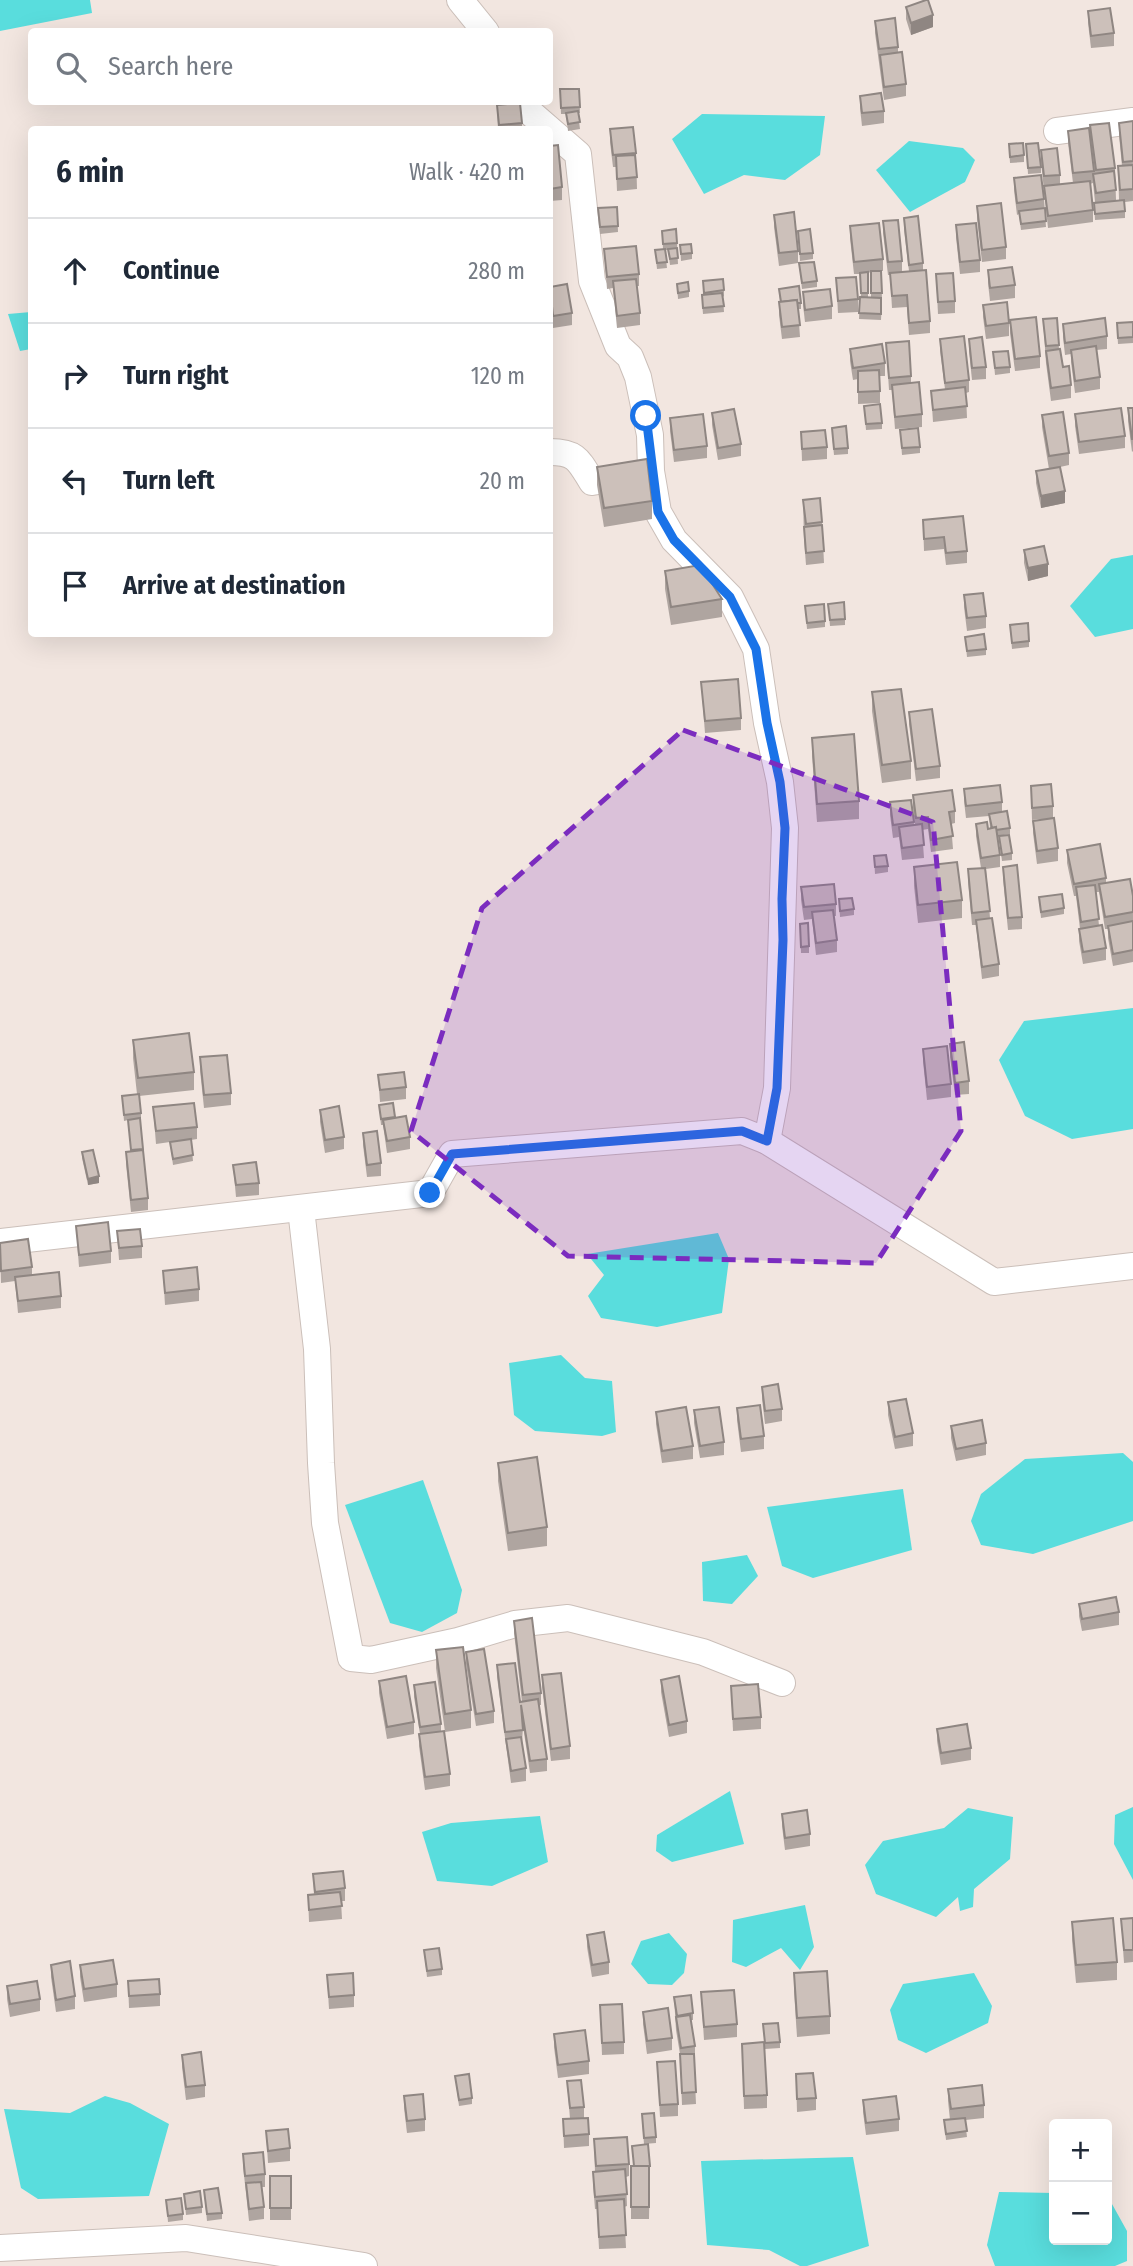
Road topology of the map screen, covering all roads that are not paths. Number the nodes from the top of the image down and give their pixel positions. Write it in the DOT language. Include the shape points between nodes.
graph roads {
  1 [pos="460,0"];
  2 [pos="483,28"];
  3 [pos="521,105"];
  4 [pos="1133,121"];
  5 [pos="546,126"];
  6 [pos="1057,131"];
  7 [pos="553,132"];
  8 [pos="553,452"];
  9 [pos="651,471"];
  10 [pos="767,1141"];
  11 [pos="300,1209"];
  12 [pos="0,1242"];
  13 [pos="1133,1266"];
  14 [pos="782,1683"];
  15 [pos="0,2248"];
  16 [pos="364,2266"];
  1 -- 2 [label="street"];
  3 -- 5 [label="street"];
  4 -- 6 [label="street"];
  7 -- 9 [label="street" via="578,154 592,281 618,346 630,357 638,377 650,435"];
  8 -- 9 [label="street" via="576,457 592,482"];
  9 -- 10 [label="street" via="658,512 674,540 730,597 756,649 780,782 785,828 783,940 777,1088"];
  10 -- 11 [label="street" via="742,1131 452,1154 430,1193"];
  10 -- 13 [label="street" via="994,1282"];
  11 -- 12 [label="street"];
  11 -- 14 [label="street" via="317,1349 325,1523 351,1658 371,1660 515,1625 568,1618 703,1652"];
  15 -- 16 [label="street" via="186,2238"];
}
